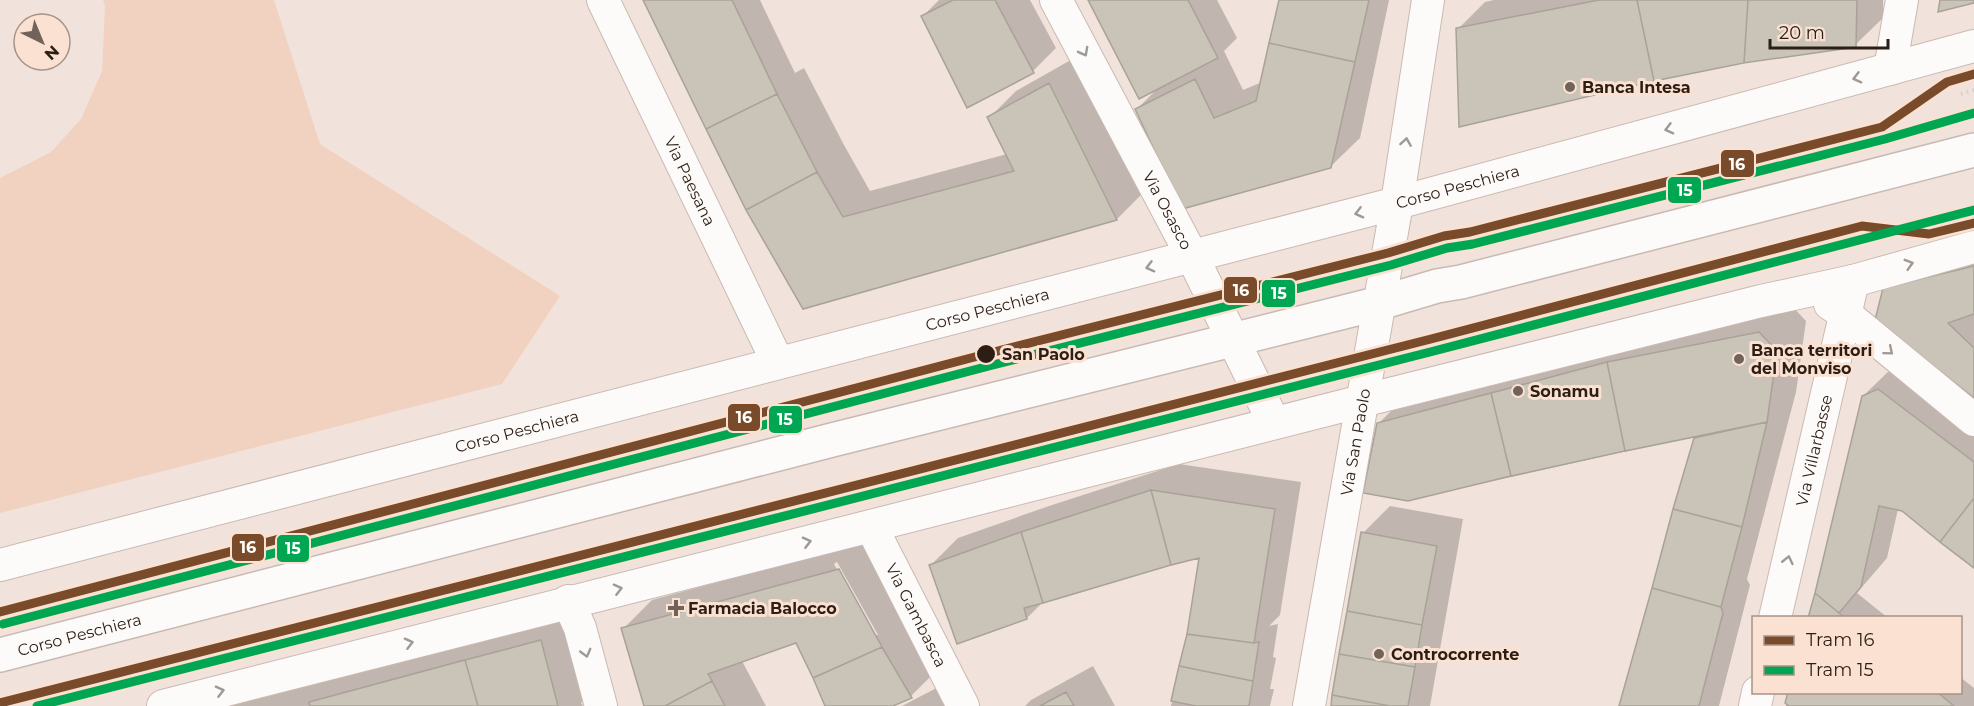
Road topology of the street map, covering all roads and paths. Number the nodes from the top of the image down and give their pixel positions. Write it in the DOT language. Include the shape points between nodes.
graph roads {
  1 [pos="603,0"];
  2 [pos="1056,0"];
  3 [pos="1428,0"];
  4 [pos="1902,0"];
  5 [pos="1974,46"];
  6 [pos="1890,69"];
  7 [pos="1974,90"];
  8 [pos="1961,94"];
  9 [pos="1974,150"];
  10 [pos="1397,203"];
  11 [pos="1974,205"];
  12 [pos="1925,218"];
  13 [pos="1974,247"];
  14 [pos="1192,256"];
  15 [pos="1853,281"];
  16 [pos="1809,290"];
  17 [pos="1380,303"];
  18 [pos="1844,313"];
  19 [pos="1232,340"];
  20 [pos="778,363"];
  21 [pos="1362,401"];
  22 [pos="1974,420"];
  23 [pos="1274,423"];
  24 [pos="871,526"];
  25 [pos="0,565"];
  26 [pos="568,601"];
  27 [pos="1775,616"];
  28 [pos="0,655"];
  29 [pos="163,706"];
  30 [pos="600,706"];
  31 [pos="963,706"];
  32 [pos="1309,706"];
  1 -- 20 [label="street, Via Paesana"];
  2 -- 14 [label="street, Via Osasco, one-way"];
  10 -- 3 [label="street, Via San Paolo, one-way"];
  4 -- 6 [label="street"];
  5 -- 6 [label="street, Corso Peschiera"];
  6 -- 10 [label="street, Corso Peschiera, one-way"];
  7 -- 8 [label="path"];
  9 -- 17 [label="main road, Corso Peschiera"];
  10 -- 14 [label="street, Corso Peschiera, one-way"];
  10 -- 17 [label="street, Via San Paolo"];
  11 -- 12 [label="path"];
  15 -- 13 [label="street, one-way"];
  14 -- 19 [label="street, Via Osasco"];
  14 -- 20 [label="street, Corso Peschiera, one-way"];
  15 -- 16 [label="street"];
  15 -- 18 [label="street, Via Villarbasse"];
  16 -- 18 [label="street"];
  16 -- 21 [label="street"];
  17 -- 19 [label="main road, Corso Peschiera"];
  17 -- 21 [label="street, Via San Paolo"];
  18 -- 22 [label="street, one-way"];
  27 -- 18 [label="street, Via Villarbasse, one-way"];
  19 -- 23 [label="street, Via Osasco"];
  19 -- 28 [label="main road, Corso Peschiera"];
  20 -- 25 [label="street, Corso Peschiera"];
  21 -- 23 [label="street"];
  21 -- 32 [label="street, Via San Paolo"];
  23 -- 24 [label="street"];
  26 -- 24 [label="street, one-way"];
  24 -- 31 [label="street, Via Gambasca"];
  29 -- 26 [label="street, one-way"];
  26 -- 30 [label="street, one-way" via="580,628"];
}
